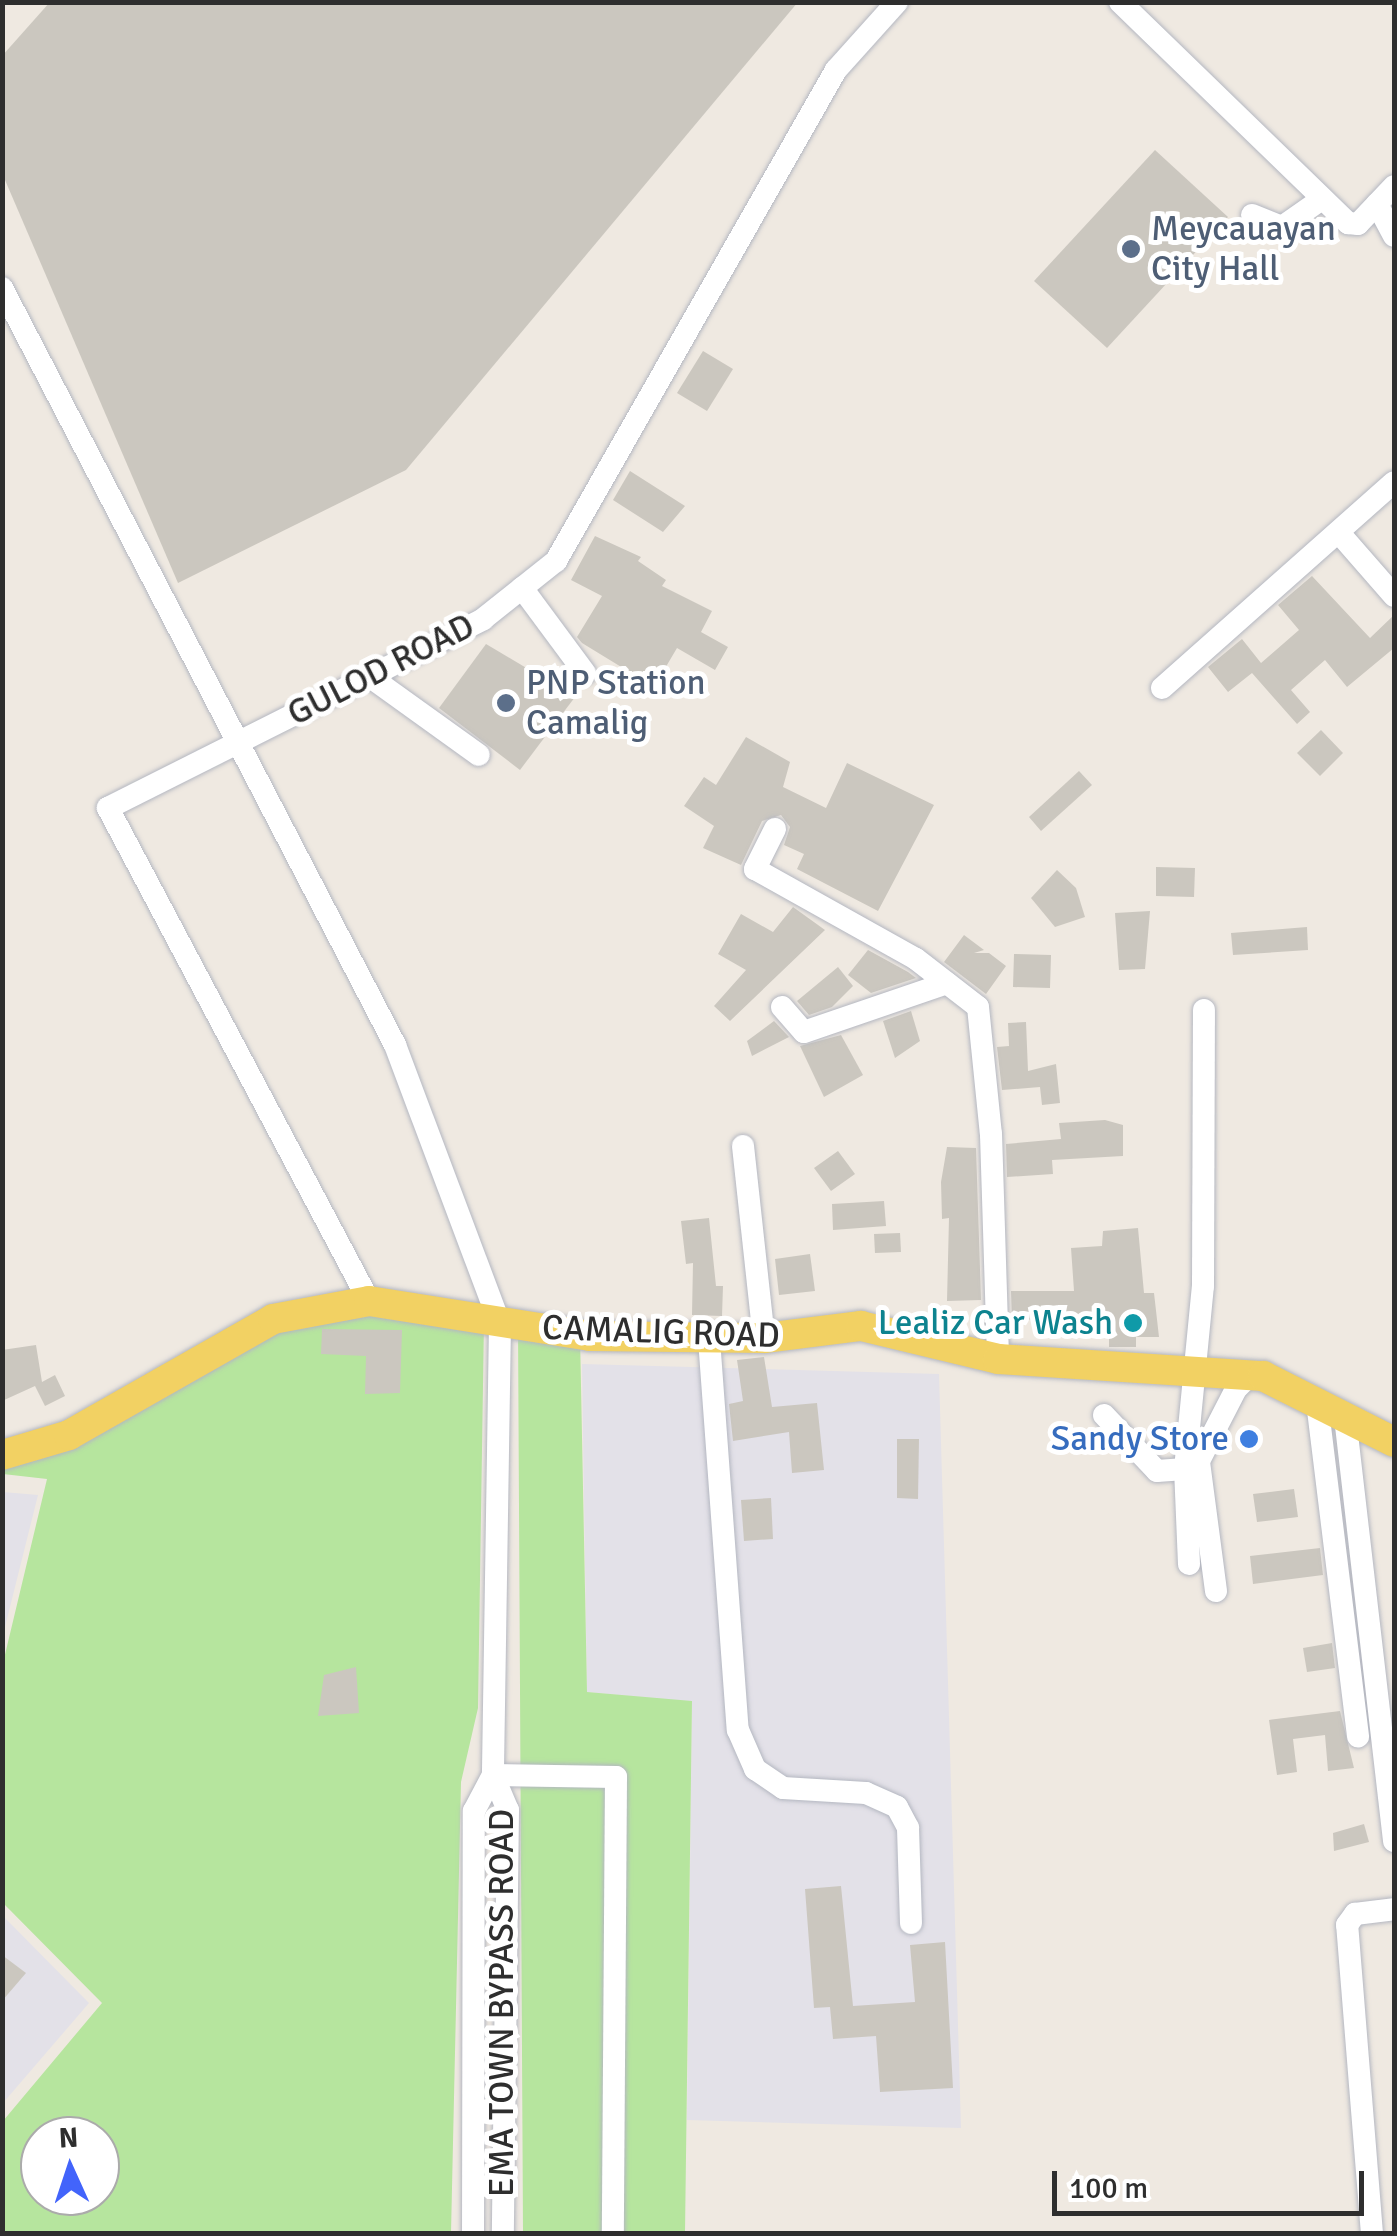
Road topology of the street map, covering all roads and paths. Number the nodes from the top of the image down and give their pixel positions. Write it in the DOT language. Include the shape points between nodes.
graph roads {
  1 [pos="897,2"];
  2 [pos="1120,2"];
  3 [pos="1394,186"];
  4 [pos="1319,201"];
  5 [pos="1377,204"];
  6 [pos="1252,215"];
  7 [pos="1394,236"];
  8 [pos="2,288"];
  9 [pos="1394,482"];
  10 [pos="1340,534"];
  11 [pos="522,588"];
  12 [pos="1394,596"];
  13 [pos="585,673"];
  14 [pos="369,676"];
  15 [pos="1162,688"];
  16 [pos="242,740"];
  17 [pos="478,755"];
  18 [pos="776,828"];
  19 [pos="947,983"];
  20 [pos="782,1007"];
  21 [pos="1204,1010"];
  22 [pos="743,1146"];
  23 [pos="369,1301"];
  24 [pos="500,1324"];
  25 [pos="709,1338"];
  26 [pos="764,1338"];
  27 [pos="998,1358"];
  28 [pos="1191,1372"];
  29 [pos="1250,1375"];
  30 [pos="1317,1402"];
  31 [pos="1104,1416"];
  32 [pos="1345,1417"];
  33 [pos="1394,1442"];
  34 [pos="2,1455"];
  35 [pos="1185,1469"];
  36 [pos="1189,1564"];
  37 [pos="1216,1591"];
  38 [pos="1358,1736"];
  39 [pos="493,1775"];
  40 [pos="1394,1842"];
  41 [pos="1394,1909"];
  42 [pos="911,1923"];
  43 [pos="473,2234"];
  44 [pos="503,2234"];
  45 [pos="613,2234"];
  46 [pos="1372,2234"];
  1 -- 11 [label="street, GULOD ROAD" via="836,70 556,562"];
  2 -- 4 [label="street"];
  3 -- 5 [label="street"];
  4 -- 5 [label="street" via="1358,224"];
  4 -- 6 [label="street" via="1282,227"];
  5 -- 7 [label="street"];
  8 -- 16 [label="street"];
  9 -- 10 [label="street"];
  10 -- 12 [label="street"];
  10 -- 15 [label="street"];
  11 -- 13 [label="street"];
  11 -- 14 [label="street, GULOD ROAD" via="482,619"];
  14 -- 16 [label="street, GULOD ROAD"];
  14 -- 17 [label="street"];
  16 -- 23 [label="street, GULOD ROAD" via="108,808"];
  16 -- 24 [label="street" via="395,1045"];
  18 -- 19 [label="street" via="756,869"];
  19 -- 20 [label="street" via="804,1032"];
  19 -- 27 [label="street" via="978,1007 984,1028"];
  21 -- 28 [label="street" via="1203,1286"];
  22 -- 26 [label="street"];
  23 -- 24 [label="main road, CAMALIG ROAD"];
  23 -- 34 [label="main road, CAMALIG ROAD" via="273,1319 69,1434"];
  24 -- 25 [label="main road, CAMALIG ROAD" via="590,1336"];
  24 -- 39 [label="street, EMA TOWN BYPASS ROAD"];
  25 -- 26 [label="main road, CAMALIG ROAD"];
  25 -- 42 [label="street" via="738,1730 755,1769 784,1788 866,1792 896,1807 908,1828"];
  26 -- 27 [label="main road, CAMALIG ROAD" via="861,1326"];
  27 -- 28 [label="main road, CAMALIG ROAD"];
  28 -- 29 [label="main road, CAMALIG ROAD"];
  28 -- 35 [label="street"];
  29 -- 30 [label="main road, CAMALIG ROAD" via="1277,1380"];
  29 -- 37 [label="street" via="1199,1461"];
  30 -- 32 [label="main road, CAMALIG ROAD"];
  30 -- 38 [label="street"];
  31 -- 35 [label="street" via="1157,1471"];
  32 -- 33 [label="main road, CAMALIG ROAD"];
  32 -- 40 [label="street"];
  35 -- 36 [label="street"];
  39 -- 43 [label="street, EMA TOWN BYPASS ROAD" via="474,1811"];
  39 -- 44 [label="street, EMA TOWN BYPASS ROAD" via="508,1810"];
  39 -- 45 [label="street" via="616,1777"];
  41 -- 46 [label="street" via="1355,1914 1346,1925"];
}
